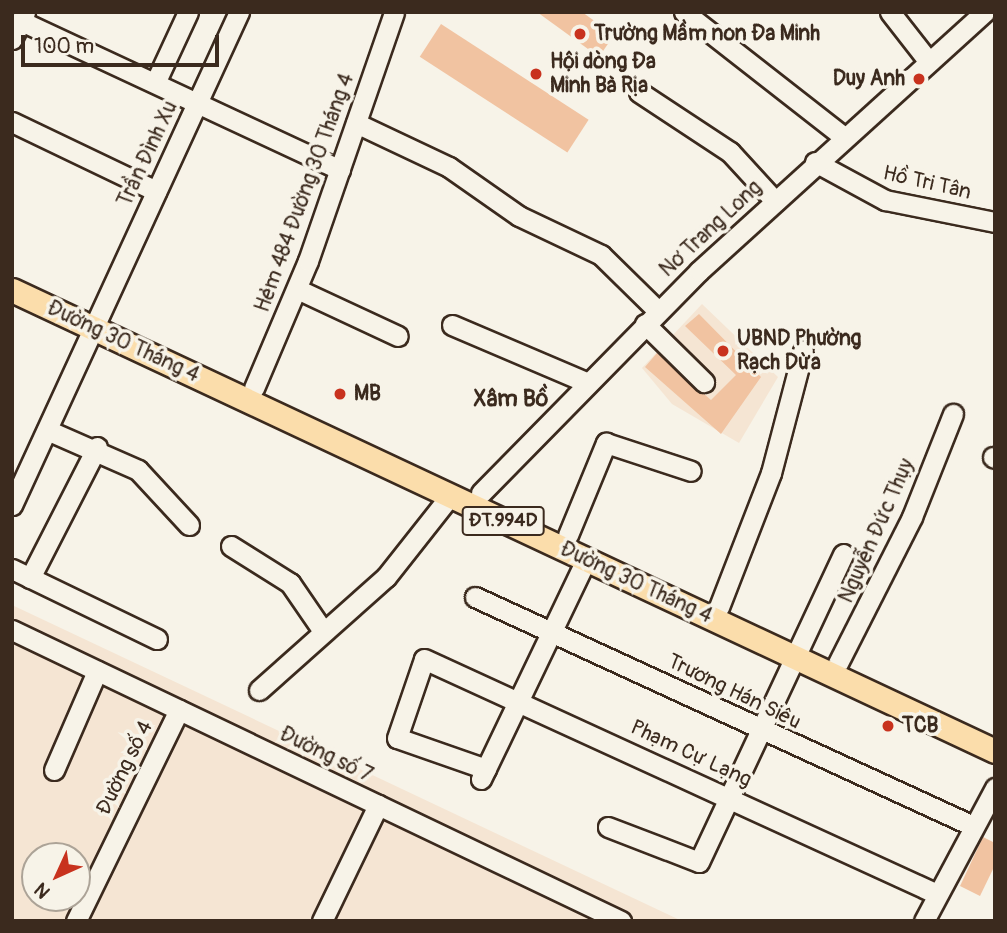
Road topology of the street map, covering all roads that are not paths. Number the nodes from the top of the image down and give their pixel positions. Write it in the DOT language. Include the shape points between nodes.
graph roads {
  1 [pos="188,12"];
  2 [pos="394,12"];
  3 [pos="890,12"];
  4 [pos="985,12"];
  5 [pos="238,13"];
  6 [pos="691,14"];
  7 [pos="23,17"];
  8 [pos="12,39"];
  9 [pos="929,62"];
  10 [pos="156,81"];
  11 [pos="639,92"];
  12 [pos="198,99"];
  13 [pos="12,122"];
  14 [pos="356,122"];
  15 [pos="844,137"];
  16 [pos="815,162"];
  17 [pos="340,170"];
  18 [pos="156,191"];
  19 [pos="775,201"];
  20 [pos="995,222"];
  21 [pos="12,275"];
  22 [pos="297,289"];
  23 [pos="12,290"];
  24 [pos="652,317"];
  25 [pos="97,322"];
  26 [pos="452,325"];
  27 [pos="398,336"];
  28 [pos="803,351"];
  29 [pos="704,382"];
  30 [pos="588,383"];
  31 [pos="254,388"];
  32 [pos="953,414"];
  33 [pos="47,430"];
  34 [pos="97,447"];
  35 [pos="691,471"];
  36 [pos="453,489"];
  37 [pos="478,501"];
  38 [pos="12,505"];
  39 [pos="189,524"];
  40 [pos="568,535"];
  41 [pos="231,546"];
  42 [pos="844,554"];
  43 [pos="586,560"];
  44 [pos="21,573"];
  45 [pos="475,597"];
  46 [pos="719,607"];
  47 [pos="12,630"];
  48 [pos="323,631"];
  49 [pos="553,632"];
  50 [pos="157,639"];
  51 [pos="800,652"];
  52 [pos="838,663"];
  53 [pos="97,671"];
  54 [pos="259,690"];
  55 [pos="520,699"];
  56 [pos="179,710"];
  57 [pos="761,730"];
  58 [pos="995,734"];
  59 [pos="995,751"];
  60 [pos="54,770"];
  61 [pos="995,788"];
  62 [pos="730,799"];
  63 [pos="378,805"];
  64 [pos="975,824"];
  65 [pos="608,827"];
  66 [pos="995,830"];
  67 [pos="937,894"];
  68 [pos="76,921"];
  69 [pos="322,921"];
  70 [pos="621,921"];
  71 [pos="923,921"];
  1 -- 10 [label="street"];
  2 -- 14 [label="street, Hẻm 484 Đường 30 Tháng 4"];
  3 -- 9 [label="street"];
  4 -- 9 [label="street, Nơ Trang Long"];
  5 -- 12 [label="street, Trần Đình Xu"];
  6 -- 15 [label="street"];
  7 -- 8 [label="street"];
  7 -- 10 [label="street"];
  9 -- 15 [label="street, Nơ Trang Long"];
  10 -- 12 [label="street"];
  11 -- 19 [label="street" via="730,152"];
  12 -- 17 [label="street" via="287,150"];
  12 -- 18 [label="street, Trần Đình Xu"];
  13 -- 18 [label="street"];
  14 -- 17 [label="street, Hẻm 484 Đường 30 Tháng 4"];
  14 -- 24 [label="street" via="449,167 519,216 601,255"];
  15 -- 16 [label="street, Nơ Trang Long"];
  16 -- 19 [label="street, Nơ Trang Long"];
  16 -- 20 [label="street, Hồ Tri Tân" via="885,200"];
  17 -- 22 [label="street, Hẻm 484 Đường 30 Tháng 4"];
  18 -- 25 [label="street, Trần Đình Xu"];
  19 -- 24 [label="street, Nơ Trang Long"];
  21 -- 25 [label="main road, Đường 30 Tháng 4 / ĐT.994D"];
  22 -- 27 [label="street"];
  22 -- 31 [label="street, Hẻm 484 Đường 30 Tháng 4"];
  23 -- 25 [label="main road, Đường 30 Tháng 4 / ĐT.994D"];
  24 -- 29 [label="street"];
  24 -- 30 [label="street, Nơ Trang Long"];
  25 -- 31 [label="main road, Đường 30 Tháng 4 / ĐT.994D"];
  25 -- 33 [label="street, Trần Đình Xu"];
  25 -- 36 [label="main road, Đường 30 Tháng 4 / ĐT.994D"];
  26 -- 30 [label="street"];
  28 -- 46 [label="street" via="771,473"];
  30 -- 37 [label="street, Nơ Trang Long"];
  31 -- 36 [label="main road, Đường 30 Tháng 4 / ĐT.994D"];
  32 -- 52 [label="street, Nguyễn Đức Thụy" via="912,517"];
  33 -- 34 [label="street"];
  33 -- 38 [label="street, Trần Đình Xu"];
  34 -- 39 [label="street" via="138,470"];
  34 -- 44 [label="street"];
  35 -- 40 [label="street" via="606,443"];
  36 -- 37 [label="main road, Đường 30 Tháng 4 / ĐT.994D"];
  36 -- 48 [label="street" via="386,577"];
  37 -- 40 [label="main road, Đường 30 Tháng 4 / ĐT.994D"];
  37 -- 43 [label="main road, Đường 30 Tháng 4 / ĐT.994D"];
  40 -- 46 [label="main road, Đường 30 Tháng 4 / ĐT.994D"];
  41 -- 48 [label="street" via="290,583"];
  42 -- 51 [label="street"];
  43 -- 49 [label="street"];
  43 -- 51 [label="main road, Đường 30 Tháng 4 / ĐT.994D"];
  44 -- 50 [label="street"];
  45 -- 49 [label="street, Trương Hán Siêu"];
  46 -- 51 [label="main road, Đường 30 Tháng 4 / ĐT.994D"];
  47 -- 53 [label="street, Đường số 7"];
  48 -- 54 [label="street"];
  49 -- 55 [label="street"];
  49 -- 57 [label="street, Trương Hán Siêu"];
  51 -- 52 [label="main road, Đường 30 Tháng 4 / ĐT.994D"];
  51 -- 57 [label="street"];
  51 -- 59 [label="main road, Đường 30 Tháng 4 / ĐT.994D"];
  52 -- 58 [label="main road, Đường 30 Tháng 4 / ĐT.994D"];
  53 -- 56 [label="street, Đường số 7"];
  53 -- 60 [label="street"];
  55 -- 55 [label="street, Phạm Cự Lạng" via="424,659 397,738 483,775"];
  55 -- 62 [label="street, Phạm Cự Lạng"];
  56 -- 63 [label="street, Đường số 7"];
  56 -- 68 [label="street, Đường số 4"];
  57 -- 62 [label="street"];
  57 -- 64 [label="street, Trương Hán Siêu"];
  61 -- 64 [label="street"];
  62 -- 65 [label="street" via="699,862"];
  62 -- 67 [label="street, Phạm Cự Lạng"];
  63 -- 69 [label="street"];
  63 -- 70 [label="street, Đường số 7"];
  64 -- 66 [label="street, Trương Hán Siêu"];
  64 -- 67 [label="street"];
  67 -- 71 [label="street"];
}
